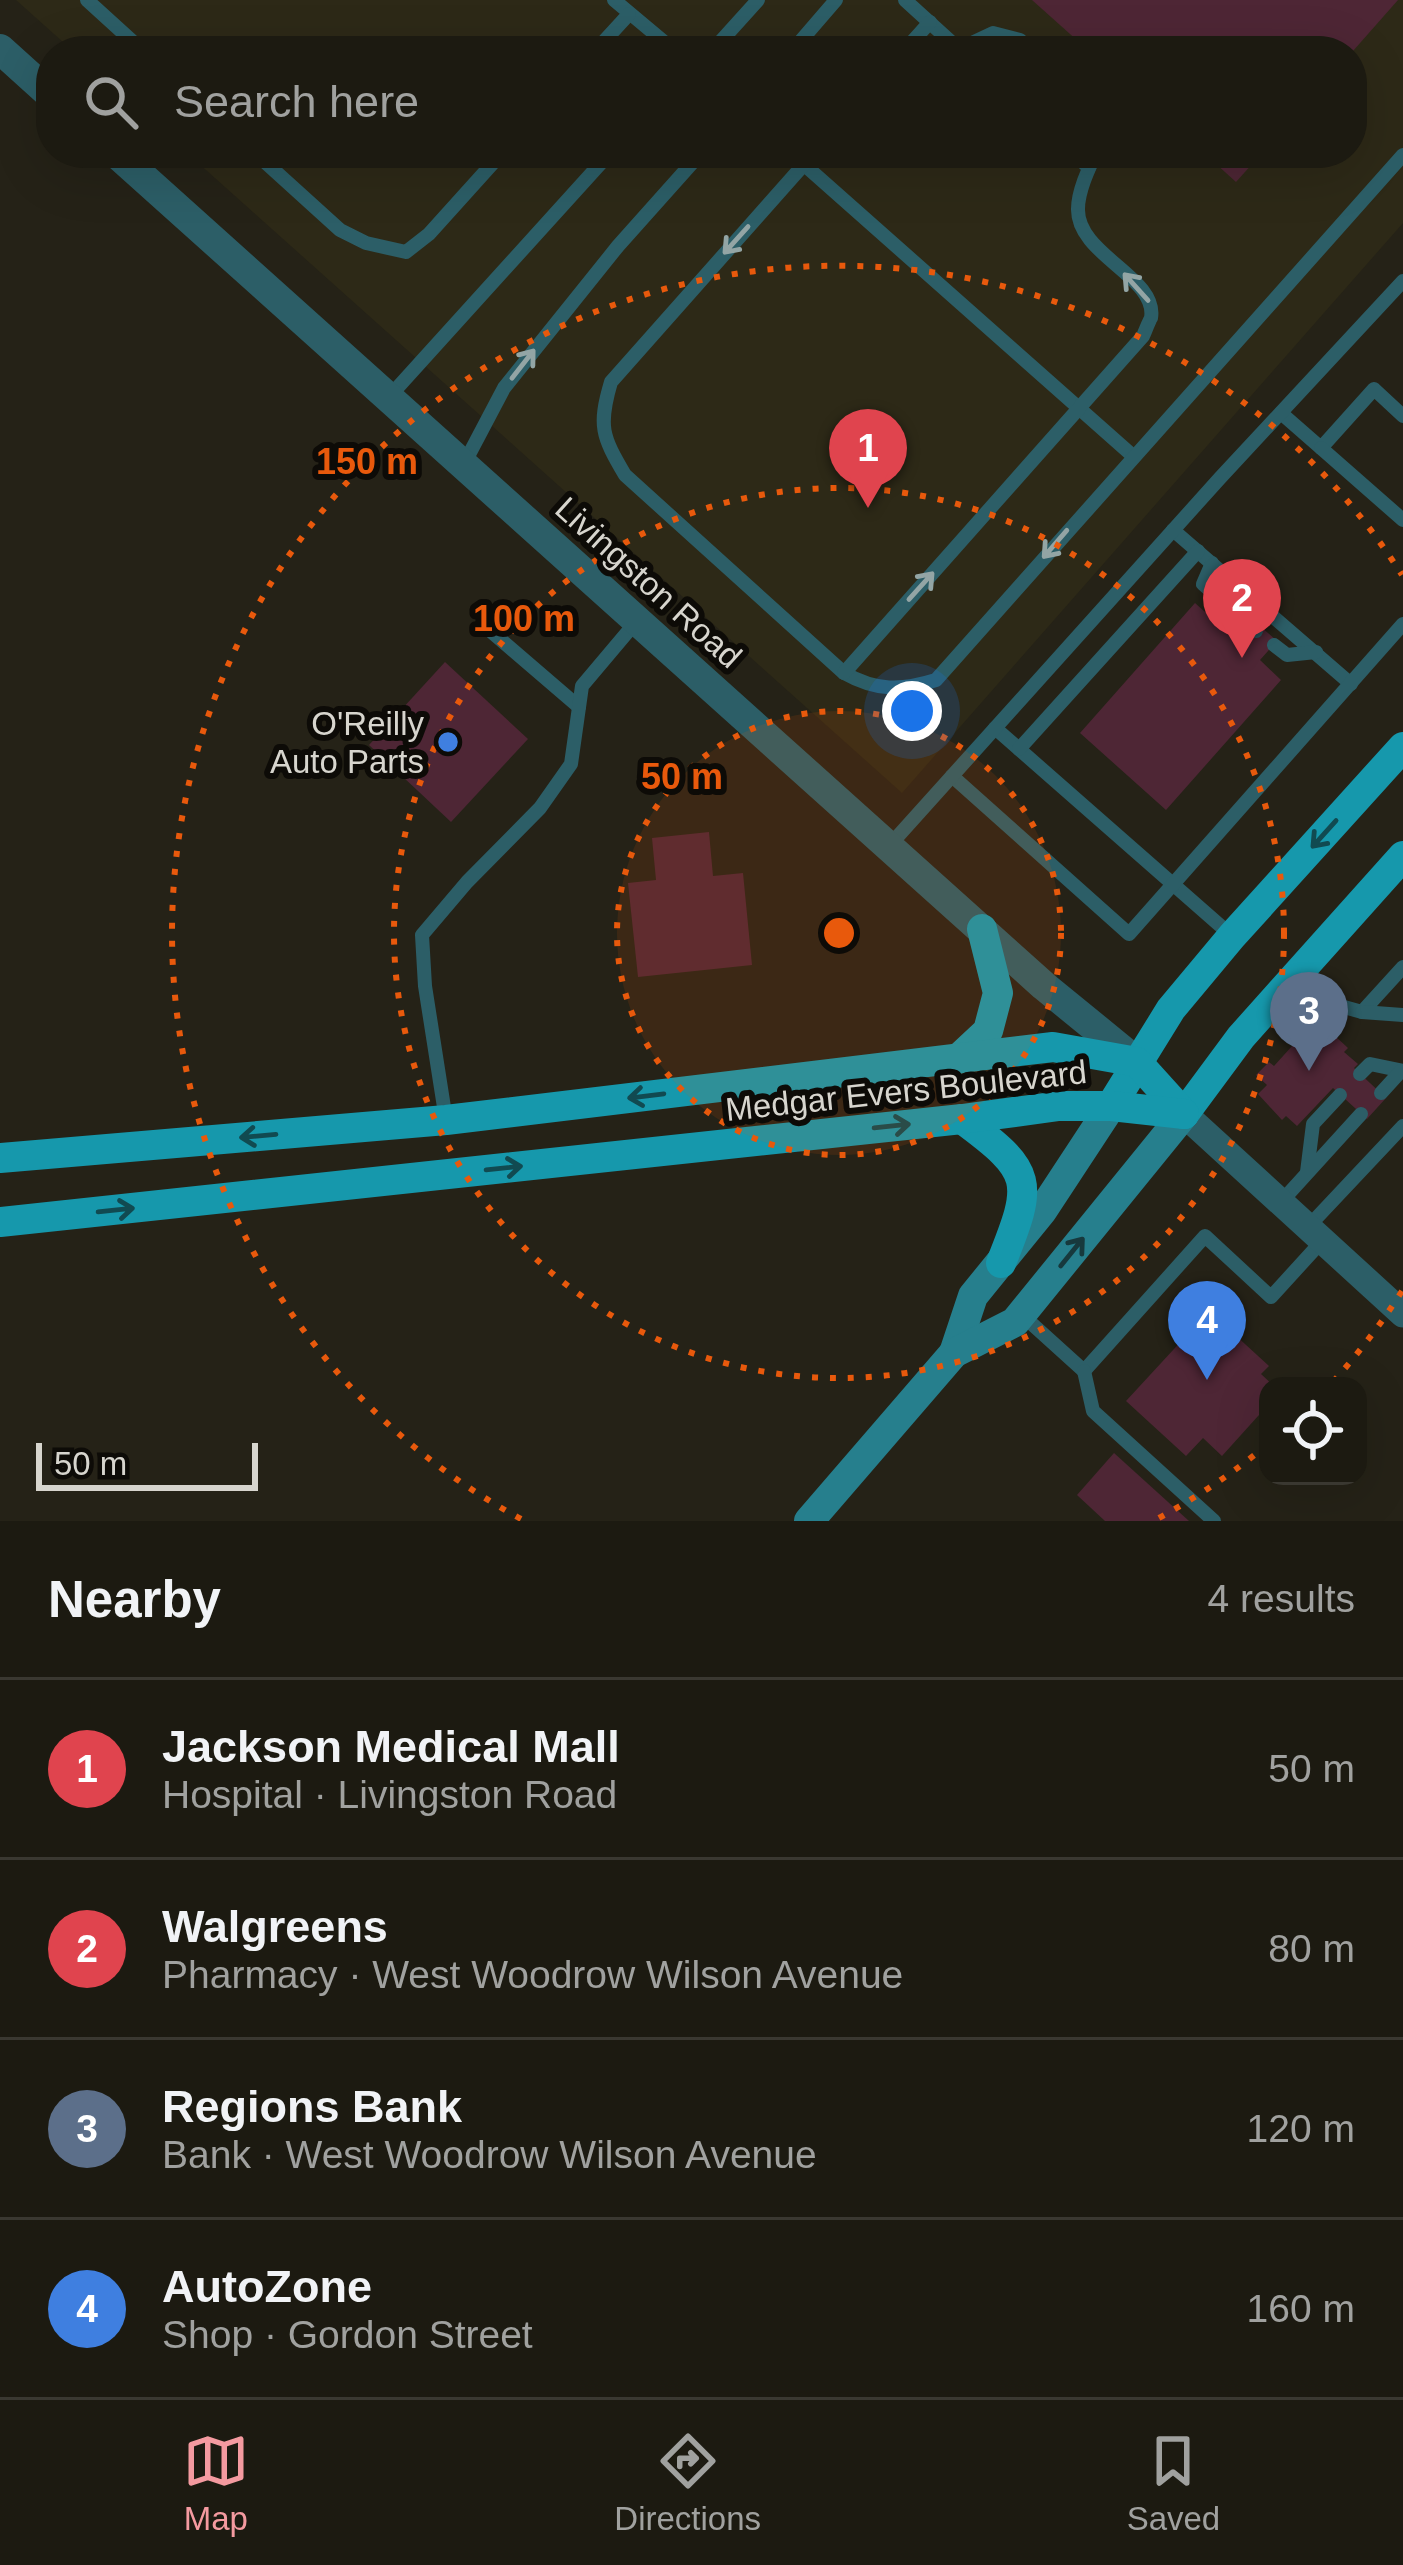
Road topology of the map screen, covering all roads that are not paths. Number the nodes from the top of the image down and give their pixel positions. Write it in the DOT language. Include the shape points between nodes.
graph roads {
  1 [pos="87,0"];
  2 [pos="758,0"];
  3 [pos="836,0"];
  4 [pos="905,0"];
  5 [pos="622,5"];
  6 [pos="929,22"];
  7 [pos="127,36"];
  8 [pos="604,36"];
  9 [pos="658,36"];
  10 [pos="726,36"];
  11 [pos="805,36"];
  12 [pos="917,36"];
  13 [pos="944,36"];
  14 [pos="0,49"];
  15 [pos="36,81"];
  16 [pos="1403,155"];
  17 [pos="133,168"];
  18 [pos="272,168"];
  19 [pos="488,168"];
  20 [pos="596,168"];
  21 [pos="688,168"];
  22 [pos="801,168"];
  23 [pos="819,168"];
  24 [pos="1090,168"];
  25 [pos="1403,281"];
  26 [pos="389,398"];
  27 [pos="1078,408"];
  28 [pos="1281,413"];
  29 [pos="1403,416"];
  30 [pos="1321,448"];
  31 [pos="1132,456"];
  32 [pos="464,464"];
  33 [pos="1403,520"];
  34 [pos="1173,530"];
  35 [pos="1198,551"];
  36 [pos="1212,563"];
  37 [pos="638,620"];
  38 [pos="1403,624"];
  39 [pos="487,628"];
  40 [pos="1256,631"];
  41 [pos="1274,645"];
  42 [pos="1316,652"];
  43 [pos="844,673"];
  44 [pos="1351,684"];
  45 [pos="579,706"];
  46 [pos="995,728"];
  47 [pos="1403,748"];
  48 [pos="1019,749"];
  49 [pos="952,776"];
  50 [pos="890,845"];
  51 [pos="1403,856"];
  52 [pos="1173,884"];
  53 [pos="982,929"];
  54 [pos="1232,936"];
  55 [pos="1403,967"];
  56 [pos="1283,990"];
  57 [pos="1362,1012"];
  58 [pos="1403,1015"];
  59 [pos="958,1059"];
  60 [pos="1136,1062"];
  61 [pos="1402,1071"];
  62 [pos="1360,1074"];
  63 [pos="1381,1093"];
  64 [pos="1340,1095"];
  65 [pos="1112,1106"];
  66 [pos="1184,1114"];
  67 [pos="1361,1114"];
  68 [pos="962,1118"];
  69 [pos="446,1120"];
  70 [pos="1403,1126"];
  71 [pos="0,1158"];
  72 [pos="1307,1172"];
  73 [pos="1281,1202"];
  74 [pos="0,1222"];
  75 [pos="1316,1234"];
  76 [pos="1001,1263"];
  77 [pos="1021,1314"];
  78 [pos="1403,1314"];
  79 [pos="954,1353"];
  80 [pos="1084,1372"];
  81 [pos="809,1521"];
  82 [pos="1214,1521"];
  1 -- 7 [label="lane"];
  2 -- 10 [label="lane"];
  3 -- 11 [label="lane"];
  4 -- 6 [label="lane"];
  5 -- 8 [label="lane"];
  5 -- 9 [label="lane"];
  6 -- 12 [label="lane"];
  6 -- 13 [label="lane"];
  14 -- 15 [label="street"];
  16 -- 31 [label="lane"];
  17 -- 26 [label="street, Livingston Road"];
  18 -- 19 [label="lane" via="340,230 406,252"];
  20 -- 26 [label="lane"];
  32 -- 21 [label="lane, one-way" via="504,388"];
  22 -- 43 [label="lane, one-way" via="611,382 603,432 625,475"];
  23 -- 27 [label="lane"];
  27 -- 24 [label="lane, one-way" via="1151,318 1138,286 1087,238 1077,210"];
  25 -- 28 [label="lane"];
  26 -- 32 [label="street, Livingston Road"];
  27 -- 31 [label="lane"];
  43 -- 27 [label="lane, one-way"];
  28 -- 30 [label="lane"];
  28 -- 34 [label="lane"];
  29 -- 30 [label="lane" via="1374,389"];
  30 -- 33 [label="lane"];
  31 -- 43 [label="lane, one-way" via="936,680 889,688"];
  32 -- 37 [label="street, Livingston Road"];
  34 -- 35 [label="lane"];
  34 -- 46 [label="lane"];
  35 -- 36 [label="lane"];
  35 -- 48 [label="lane"];
  36 -- 40 [label="lane" via="1202,584"];
  36 -- 42 [label="lane"];
  37 -- 45 [label="lane" via="582,686"];
  37 -- 50 [label="street, Livingston Road"];
  38 -- 44 [label="lane"];
  39 -- 45 [label="lane"];
  41 -- 42 [label="lane" via="1287,656"];
  42 -- 44 [label="lane"];
  44 -- 52 [label="lane"];
  45 -- 69 [label="lane" via="571,764 422,935"];
  46 -- 48 [label="lane"];
  46 -- 49 [label="lane"];
  47 -- 54 [label="main road, one-way"];
  48 -- 52 [label="lane"];
  49 -- 50 [label="lane"];
  49 -- 52 [label="lane" via="1129,934"];
  50 -- 53 [label="street, Livingston Road"];
  51 -- 56 [label="main road"];
  52 -- 54 [label="lane"];
  53 -- 59 [label="main road" via="998,993 988,1031"];
  53 -- 60 [label="street, Livingston Road"];
  54 -- 60 [label="main road"];
  55 -- 57 [label="lane"];
  56 -- 57 [label="lane"];
  56 -- 66 [label="main road"];
  57 -- 58 [label="lane"];
  59 -- 60 [label="main road, Medgar Evers Boulevard" via="1053,1047"];
  59 -- 69 [label="main road, Medgar Evers Boulevard, one-way"];
  60 -- 65 [label="main road"];
  60 -- 66 [label="main road"];
  61 -- 62 [label="lane" via="1370,1064"];
  61 -- 63 [label="lane"];
  64 -- 72 [label="lane" via="1313,1124"];
  65 -- 66 [label="main road, Medgar Evers Boulevard"];
  65 -- 68 [label="main road, Medgar Evers Boulevard"];
  65 -- 76 [label="main road"];
  66 -- 73 [label="street"];
  77 -- 66 [label="main road, one-way"];
  67 -- 72 [label="lane"];
  74 -- 68 [label="main road, Medgar Evers Boulevard, one-way"];
  68 -- 76 [label="main road" via="1016,1166 1024,1196"];
  69 -- 71 [label="main road, Medgar Evers Boulevard, one-way"];
  70 -- 75 [label="lane"];
  72 -- 73 [label="lane"];
  73 -- 75 [label="street"];
  75 -- 78 [label="street"];
  75 -- 80 [label="lane" via="1270,1297 1205,1236"];
  76 -- 79 [label="main road" via="973,1296"];
  77 -- 79 [label="main road"];
  77 -- 80 [label="lane"];
  79 -- 81 [label="main road"];
  80 -- 82 [label="lane" via="1093,1411"];
}
